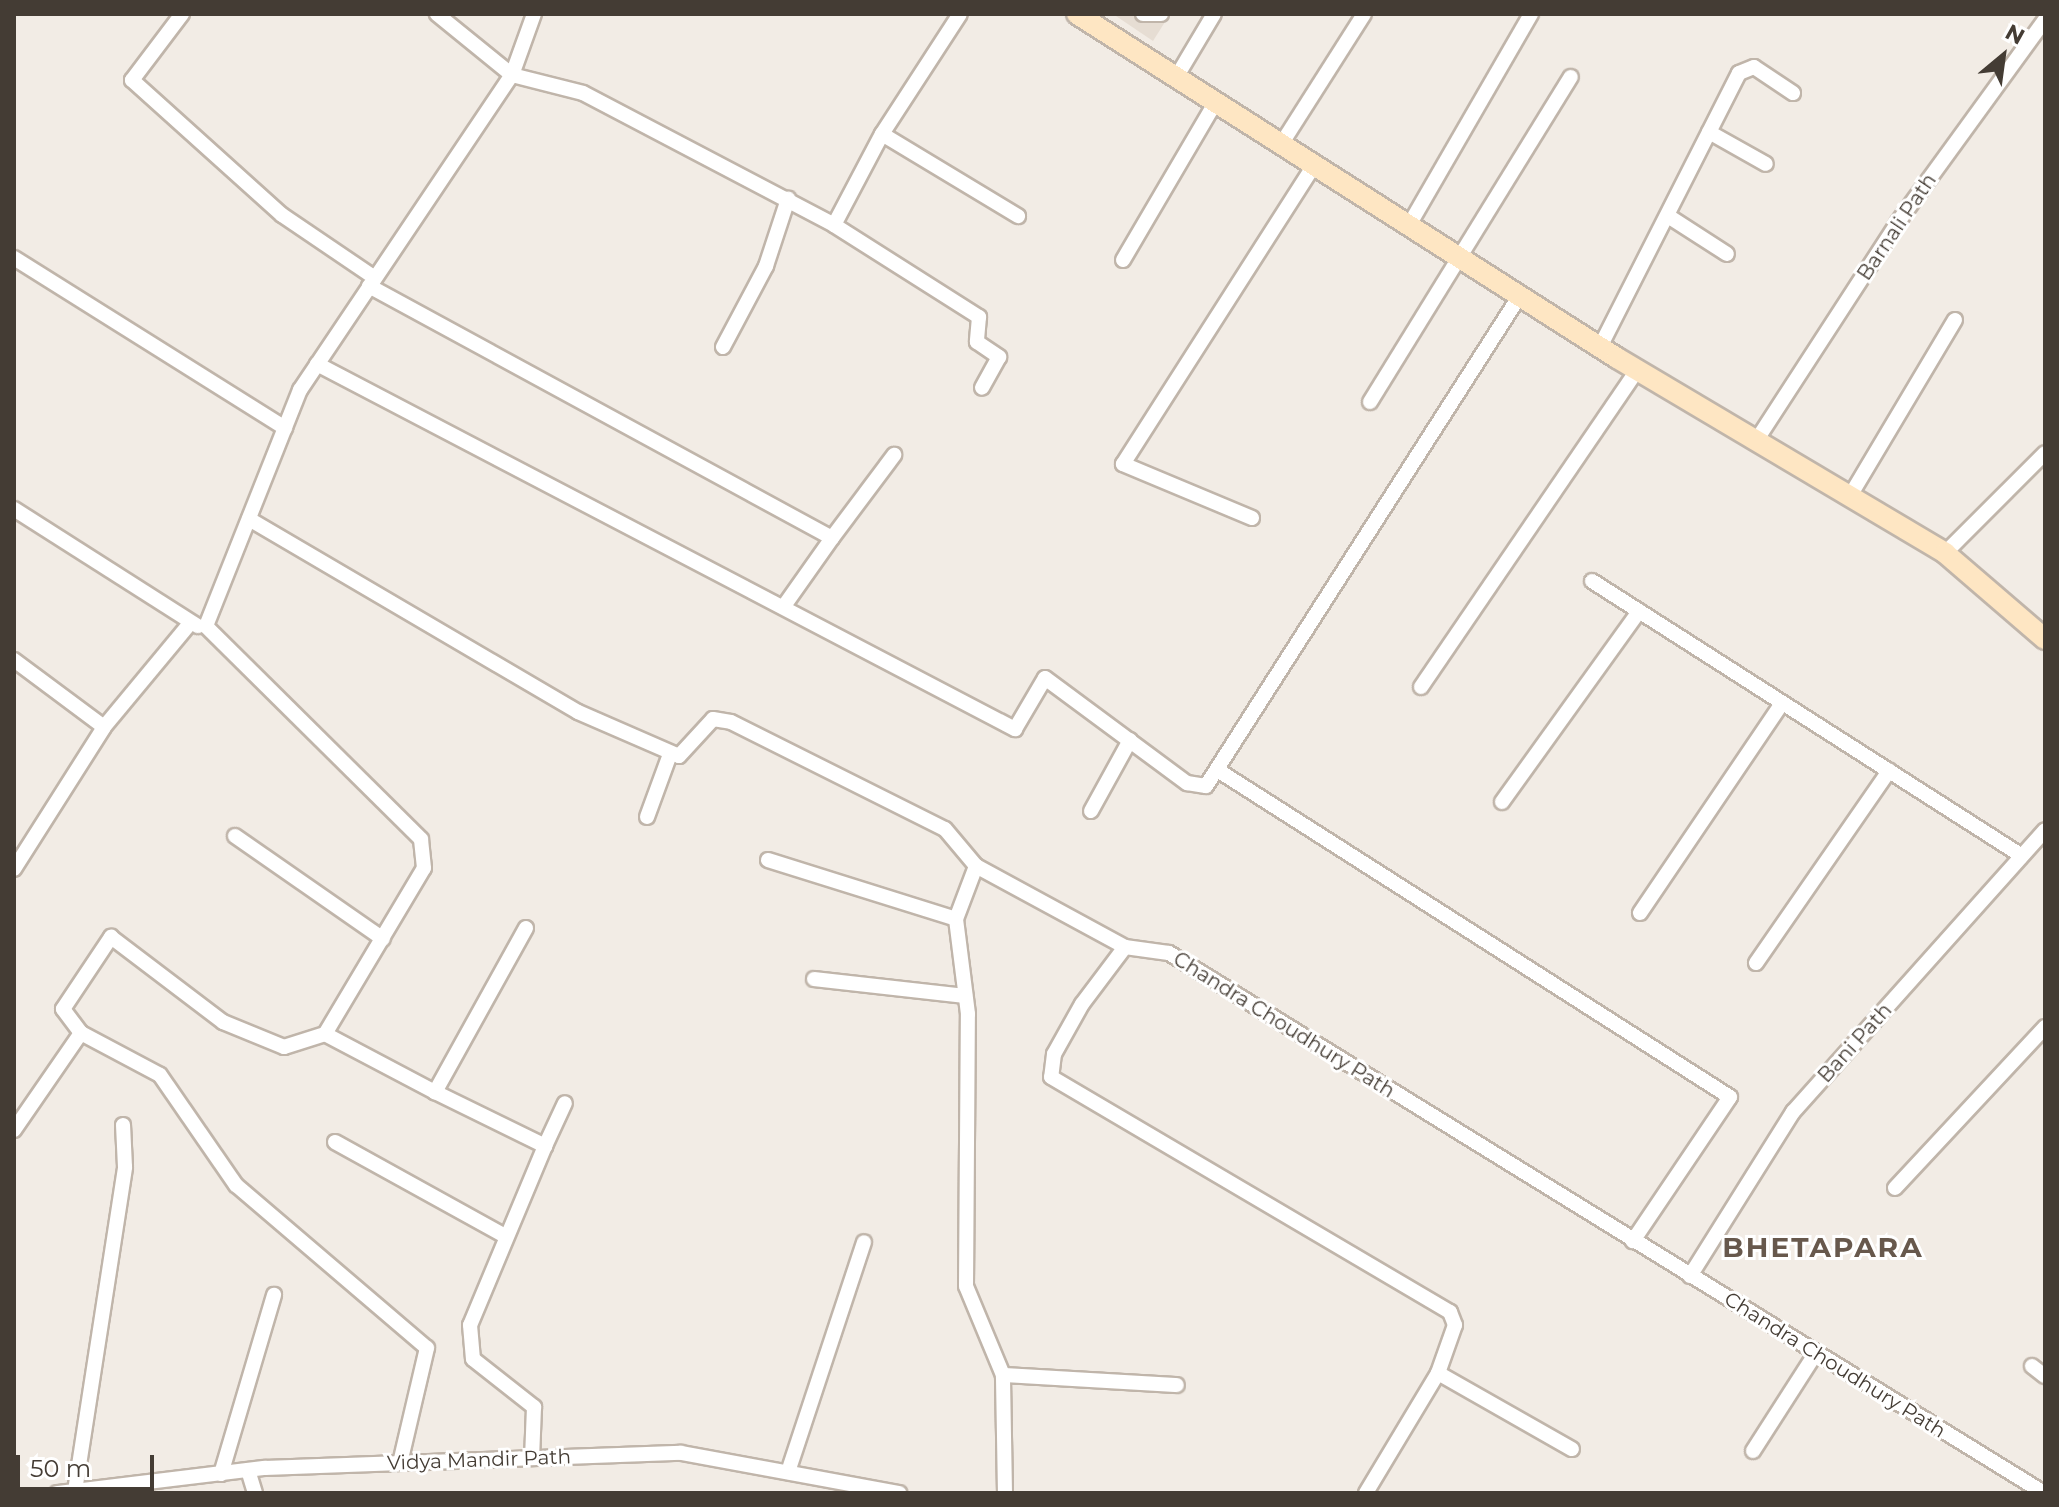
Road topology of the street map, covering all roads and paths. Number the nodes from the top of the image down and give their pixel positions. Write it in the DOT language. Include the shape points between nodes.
graph roads {
  1 [pos="182,14"];
  2 [pos="435,14"];
  3 [pos="534,14"];
  4 [pos="960,14"];
  5 [pos="1077,14"];
  6 [pos="1143,14"];
  7 [pos="1161,14"];
  8 [pos="1214,14"];
  9 [pos="1364,14"];
  10 [pos="1531,14"];
  11 [pos="2045,20"];
  12 [pos="512,75"];
  13 [pos="1177,76"];
  14 [pos="1571,77"];
  15 [pos="1793,93"];
  16 [pos="1214,105"];
  17 [pos="1709,132"];
  18 [pos="882,134"];
  19 [pos="1280,146"];
  20 [pos="1766,164"];
  21 [pos="1313,167"];
  22 [pos="788,199"];
  23 [pos="1018,216"];
  24 [pos="1668,216"];
  25 [pos="834,225"];
  26 [pos="1408,227"];
  27 [pos="1727,254"];
  28 [pos="14,258"];
  29 [pos="1123,260"];
  30 [pos="1460,260"];
  31 [pos="372,282"];
  32 [pos="1519,297"];
  33 [pos="1955,320"];
  34 [pos="723,347"];
  35 [pos="1600,347"];
  36 [pos="317,364"];
  37 [pos="1637,370"];
  38 [pos="982,388"];
  39 [pos="1370,402"];
  40 [pos="285,428"];
  41 [pos="1756,441"];
  42 [pos="2045,453"];
  43 [pos="894,455"];
  44 [pos="1850,496"];
  45 [pos="14,509"];
  46 [pos="1252,518"];
  47 [pos="249,519"];
  48 [pos="832,538"];
  49 [pos="1945,553"];
  50 [pos="1592,581"];
  51 [pos="784,606"];
  52 [pos="1639,611"];
  53 [pos="188,626"];
  54 [pos="206,626"];
  55 [pos="2045,639"];
  56 [pos="14,660"];
  57 [pos="1421,687"];
  58 [pos="1782,703"];
  59 [pos="104,727"];
  60 [pos="1130,740"];
  61 [pos="670,754"];
  62 [pos="1219,771"];
  63 [pos="1889,771"];
  64 [pos="1502,802"];
  65 [pos="1091,811"];
  66 [pos="647,817"];
  67 [pos="2045,830"];
  68 [pos="235,836"];
  69 [pos="2022,856"];
  70 [pos="768,860"];
  71 [pos="976,866"];
  72 [pos="14,869"];
  73 [pos="1640,913"];
  74 [pos="956,919"];
  75 [pos="526,928"];
  76 [pos="383,939"];
  77 [pos="1125,947"];
  78 [pos="1756,963"];
  79 [pos="814,979"];
  80 [pos="965,996"];
  81 [pos="2045,1027"];
  82 [pos="81,1033"];
  83 [pos="325,1034"];
  84 [pos="435,1092"];
  85 [pos="565,1103"];
  86 [pos="123,1125"];
  87 [pos="14,1130"];
  88 [pos="335,1142"];
  89 [pos="545,1146"];
  90 [pos="1895,1188"];
  91 [pos="505,1236"];
  92 [pos="1633,1241"];
  93 [pos="864,1242"];
  94 [pos="1690,1276"];
  95 [pos="274,1295"];
  96 [pos="1816,1353"];
  97 [pos="2032,1366"];
  98 [pos="1438,1373"];
  99 [pos="1003,1375"];
  100 [pos="2045,1376"];
  101 [pos="1177,1385"];
  102 [pos="1572,1449"];
  103 [pos="1753,1451"];
  104 [pos="532,1458"];
  105 [pos="400,1463"];
  106 [pos="248,1470"];
  107 [pos="788,1472"];
  108 [pos="221,1474"];
  109 [pos="857,1489"];
  110 [pos="75,1491"];
  111 [pos="57,1493"];
  112 [pos="255,1493"];
  113 [pos="899,1493"];
  114 [pos="1005,1493"];
  115 [pos="1366,1493"];
  116 [pos="2044,1493"];
  1 -- 31 [label="street" via="132,80 282,215"];
  2 -- 12 [label="street"];
  3 -- 12 [label="street"];
  4 -- 18 [label="street"];
  5 -- 13 [label="street"];
  6 -- 7 [label="street"];
  8 -- 13 [label="street"];
  9 -- 19 [label="street"];
  10 -- 26 [label="street"];
  11 -- 41 [label="street, Barnali Path" via="1898,222"];
  12 -- 22 [label="street" via="583,93"];
  12 -- 31 [label="street"];
  13 -- 16 [label="street"];
  14 -- 30 [label="street"];
  15 -- 17 [label="street" via="1745,67"];
  16 -- 19 [label="street"];
  16 -- 29 [label="street"];
  17 -- 20 [label="street"];
  17 -- 24 [label="street"];
  18 -- 23 [label="street"];
  18 -- 25 [label="street"];
  19 -- 21 [label="street"];
  21 -- 26 [label="street"];
  21 -- 46 [label="street" via="1123,464"];
  22 -- 25 [label="street"];
  22 -- 34 [label="street" via="766,266"];
  24 -- 27 [label="street"];
  24 -- 35 [label="street"];
  25 -- 38 [label="street" via="979,317 977,342 999,357"];
  26 -- 30 [label="street"];
  28 -- 40 [label="street"];
  30 -- 32 [label="street"];
  30 -- 39 [label="street"];
  31 -- 36 [label="street"];
  31 -- 48 [label="street"];
  32 -- 35 [label="street"];
  32 -- 62 [label="street"];
  33 -- 44 [label="street"];
  35 -- 37 [label="street"];
  36 -- 40 [label="street"];
  36 -- 51 [label="street"];
  37 -- 41 [label="street"];
  37 -- 57 [label="street"];
  40 -- 47 [label="street"];
  41 -- 44 [label="street"];
  42 -- 49 [label="street"];
  43 -- 48 [label="street"];
  44 -- 49 [label="street"];
  45 -- 53 [label="street"];
  47 -- 54 [label="street"];
  47 -- 61 [label="street" via="578,712"];
  48 -- 51 [label="street"];
  49 -- 55 [label="street"];
  50 -- 52 [label="street"];
  51 -- 60 [label="street" via="1015,729 1045,678"];
  52 -- 58 [label="street"];
  52 -- 64 [label="street"];
  53 -- 54 [label="street"];
  53 -- 59 [label="street"];
  54 -- 76 [label="street" via="421,839 424,868"];
  56 -- 59 [label="street"];
  58 -- 63 [label="street"];
  58 -- 73 [label="street"];
  59 -- 72 [label="street"];
  60 -- 62 [label="street" via="1187,783 1206,786"];
  60 -- 65 [label="street"];
  61 -- 66 [label="street"];
  61 -- 71 [label="street" via="679,756 713,719 731,722 945,829"];
  62 -- 92 [label="street" via="1730,1097"];
  63 -- 69 [label="street"];
  63 -- 78 [label="street"];
  67 -- 69 [label="street, Bani Path"];
  68 -- 76 [label="street"];
  69 -- 94 [label="street, Bani Path" via="1793,1112"];
  70 -- 74 [label="street"];
  71 -- 74 [label="street"];
  71 -- 77 [label="street, Chandra Choudhury Path"];
  74 -- 80 [label="street"];
  75 -- 84 [label="street"];
  76 -- 83 [label="street"];
  77 -- 92 [label="street, Chandra Choudhury Path" via="1169,953"];
  77 -- 98 [label="street" via="1082,1004 1054,1054 1051,1077 1450,1312 1455,1325"];
  79 -- 80 [label="street"];
  80 -- 99 [label="street" via="966,1286"];
  81 -- 90 [label="street"];
  82 -- 83 [label="street" via="63,1009 111,937 223,1022 284,1047"];
  82 -- 87 [label="street"];
  82 -- 105 [label="street" via="160,1075 236,1185 427,1348"];
  83 -- 84 [label="street"];
  84 -- 89 [label="street"];
  85 -- 89 [label="street"];
  86 -- 110 [label="street" via="125,1167"];
  88 -- 91 [label="street"];
  89 -- 91 [label="street"];
  91 -- 104 [label="street" via="470,1325 473,1359 534,1407"];
  92 -- 94 [label="street, Chandra Choudhury Path"];
  93 -- 107 [label="street"];
  94 -- 96 [label="street, Chandra Choudhury Path"];
  95 -- 108 [label="street"];
  96 -- 103 [label="street"];
  96 -- 116 [label="street, Chandra Choudhury Path"];
  97 -- 100 [label="street"];
  98 -- 102 [label="street"];
  98 -- 115 [label="street"];
  99 -- 101 [label="street"];
  99 -- 114 [label="street"];
  104 -- 105 [label="street, Vidya Mandir Path"];
  104 -- 107 [label="street, Vidya Mandir Path" via="681,1453"];
  105 -- 106 [label="street, Vidya Mandir Path"];
  106 -- 108 [label="street, Vidya Mandir Path"];
  106 -- 112 [label="street"];
  107 -- 109 [label="street, Vidya Mandir Path"];
  108 -- 110 [label="street, Vidya Mandir Path"];
  109 -- 113 [label="street, Vidya Mandir Path"];
  110 -- 111 [label="street, Vidya Mandir Path"];
}
